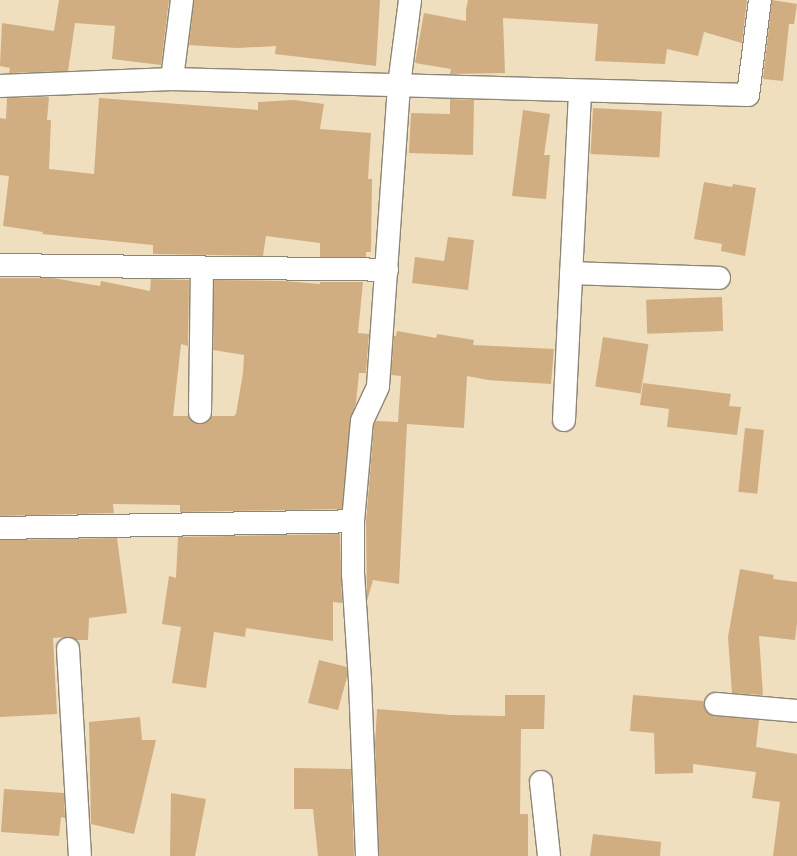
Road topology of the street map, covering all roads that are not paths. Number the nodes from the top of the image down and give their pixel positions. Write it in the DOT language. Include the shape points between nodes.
graph roads {
  1 [pos="182,0"];
  2 [pos="410,0"];
  3 [pos="760,0"];
  4 [pos="172,79"];
  5 [pos="400,85"];
  6 [pos="0,86"];
  7 [pos="580,91"];
  8 [pos="0,265"];
  9 [pos="202,268"];
  10 [pos="387,270"];
  11 [pos="571,273"];
  12 [pos="719,278"];
  13 [pos="200,412"];
  14 [pos="564,420"];
  15 [pos="353,521"];
  16 [pos="0,528"];
  17 [pos="68,649"];
  18 [pos="716,704"];
  19 [pos="797,711"];
  20 [pos="541,782"];
  21 [pos="80,856"];
  22 [pos="367,856"];
  23 [pos="549,856"];
  1 -- 4 [label="street"];
  2 -- 5 [label="street"];
  3 -- 7 [label="street" via="748,95"];
  4 -- 5 [label="street"];
  4 -- 6 [label="street"];
  5 -- 7 [label="street"];
  5 -- 10 [label="street"];
  7 -- 11 [label="street"];
  8 -- 9 [label="street"];
  9 -- 10 [label="street"];
  9 -- 13 [label="street"];
  10 -- 15 [label="street" via="378,386 362,421"];
  11 -- 12 [label="street"];
  11 -- 14 [label="street"];
  15 -- 16 [label="street"];
  15 -- 22 [label="street" via="353,574"];
  17 -- 21 [label="street"];
  18 -- 19 [label="street"];
  20 -- 23 [label="street"];
}
